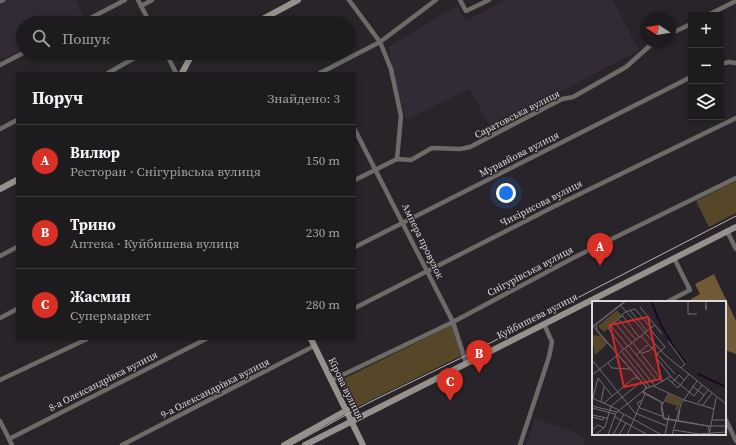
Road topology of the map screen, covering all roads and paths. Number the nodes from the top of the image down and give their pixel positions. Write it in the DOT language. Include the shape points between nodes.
graph roads {
  1 [pos="3,0"];
  2 [pos="125,0"];
  3 [pos="138,0"];
  4 [pos="152,0"];
  5 [pos="298,0"];
  6 [pos="349,0"];
  7 [pos="436,0"];
  8 [pos="460,0"];
  9 [pos="489,0"];
  10 [pos="736,1"];
  11 [pos="0,2"];
  12 [pos="141,6"];
  13 [pos="714,12"];
  14 [pos="94,16"];
  15 [pos="146,16"];
  16 [pos="268,16"];
  17 [pos="688,25"];
  18 [pos="676,31"];
  19 [pos="380,42"];
  20 [pos="647,48"];
  21 [pos="356,55"];
  22 [pos="16,57"];
  23 [pos="131,60"];
  24 [pos="170,60"];
  25 [pos="189,60"];
  26 [pos="348,60"];
  27 [pos="724,63"];
  28 [pos="736,63"];
  29 [pos="0,65"];
  30 [pos="110,72"];
  31 [pos="176,72"];
  32 [pos="183,72"];
  33 [pos="326,72"];
  34 [pos="688,79"];
  35 [pos="736,118"];
  36 [pos="16,121"];
  37 [pos="0,129"];
  38 [pos="356,132"];
  39 [pos="397,159"];
  40 [pos="376,169"];
  41 [pos="736,178"];
  42 [pos="356,179"];
  43 [pos="16,181"];
  44 [pos="0,189"];
  45 [pos="404,223"];
  46 [pos="736,227"];
  47 [pos="727,231"];
  48 [pos="356,247"];
  49 [pos="16,248"];
  50 [pos="736,249"];
  51 [pos="0,256"];
  52 [pos="674,258"];
  53 [pos="428,271"];
  54 [pos="668,301"];
  55 [pos="356,307"];
  56 [pos="16,310"];
  57 [pos="0,318"];
  58 [pos="453,322"];
  59 [pos="544,324"];
  60 [pos="85,340"];
  61 [pos="204,340"];
  62 [pos="311,340"];
  63 [pos="314,346"];
  64 [pos="466,363"];
  65 [pos="0,380"];
  66 [pos="332,380"];
  67 [pos="347,410"];
  68 [pos="726,420"];
  69 [pos="0,421"];
  70 [pos="350,421"];
  71 [pos="9,439"];
  72 [pos="736,441"];
  73 [pos="12,445"];
  74 [pos="122,445"];
  75 [pos="284,445"];
  76 [pos="305,445"];
  77 [pos="363,445"];
  78 [pos="520,445"];
  1 -- 11 [label="street"];
  2 -- 14 [label="street"];
  3 -- 12 [label="street"];
  4 -- 12 [label="street"];
  5 -- 16 [label="main road"];
  6 -- 19 [label="street"];
  7 -- 19 [label="street"];
  8 -- 9 [label="street" via="466,11"];
  10 -- 13 [label="street"];
  12 -- 15 [label="street"];
  17 -- 18 [label="street"];
  19 -- 21 [label="street"];
  19 -- 39 [label="street" via="391,69 401,116"];
  20 -- 39 [label="street, Саратовська вулиця" via="626,67 573,97 562,99 484,141 460,149 432,148 411,160"];
  22 -- 29 [label="street"];
  23 -- 30 [label="street"];
  24 -- 31 [label="street"];
  25 -- 32 [label="main road"];
  26 -- 33 [label="street"];
  27 -- 28 [label="street"];
  34 -- 45 [label="street, Муравйова вулиця"];
  35 -- 53 [label="street, Чикірисова вулиця"];
  36 -- 37 [label="street"];
  38 -- 40 [label="street, Ампера провулок"];
  39 -- 40 [label="street, Саратовська вулиця"];
  40 -- 42 [label="street, Саратовська вулиця"];
  40 -- 45 [label="street, Ампера провулок"];
  41 -- 58 [label="street, Снігурівська вулиця" via="575,257"];
  43 -- 44 [label="main road"];
  45 -- 48 [label="street, Муравйова вулиця"];
  45 -- 53 [label="street, Ампера провулок"];
  46 -- 47 [label="main road, Куйбишева вулиця"];
  47 -- 50 [label="street"];
  47 -- 52 [label="main road, Куйбишева вулиця"];
  49 -- 51 [label="street"];
  52 -- 54 [label="street" via="690,290"];
  52 -- 59 [label="main road, Куйбишева вулиця"];
  53 -- 55 [label="street, Чикірисова вулиця"];
  53 -- 58 [label="street, Ампера провулок"];
  56 -- 57 [label="street"];
  58 -- 64 [label="street, Ампера провулок"];
  58 -- 66 [label="street, Снігурівська вулиця"];
  59 -- 64 [label="main road, Куйбишева вулиця"];
  59 -- 78 [label="street" via="552,342"];
  60 -- 65 [label="street"];
  61 -- 71 [label="street, 8-а Олександрівка вулиця"];
  62 -- 63 [label="main road, Кірова вулиця"];
  63 -- 66 [label="main road, Кірова вулиця"];
  63 -- 74 [label="street, 9-а Олександрівка вулиця"];
  64 -- 70 [label="main road, Куйбишева вулиця"];
  66 -- 67 [label="main road, Кірова вулиця"];
  67 -- 70 [label="main road, Кірова вулиця"];
  67 -- 75 [label="main road"];
  68 -- 72 [label="street"];
  69 -- 71 [label="street"];
  70 -- 76 [label="main road, Куйбишева вулиця"];
  70 -- 77 [label="main road, Кірова вулиця"];
  71 -- 73 [label="street"];
}
